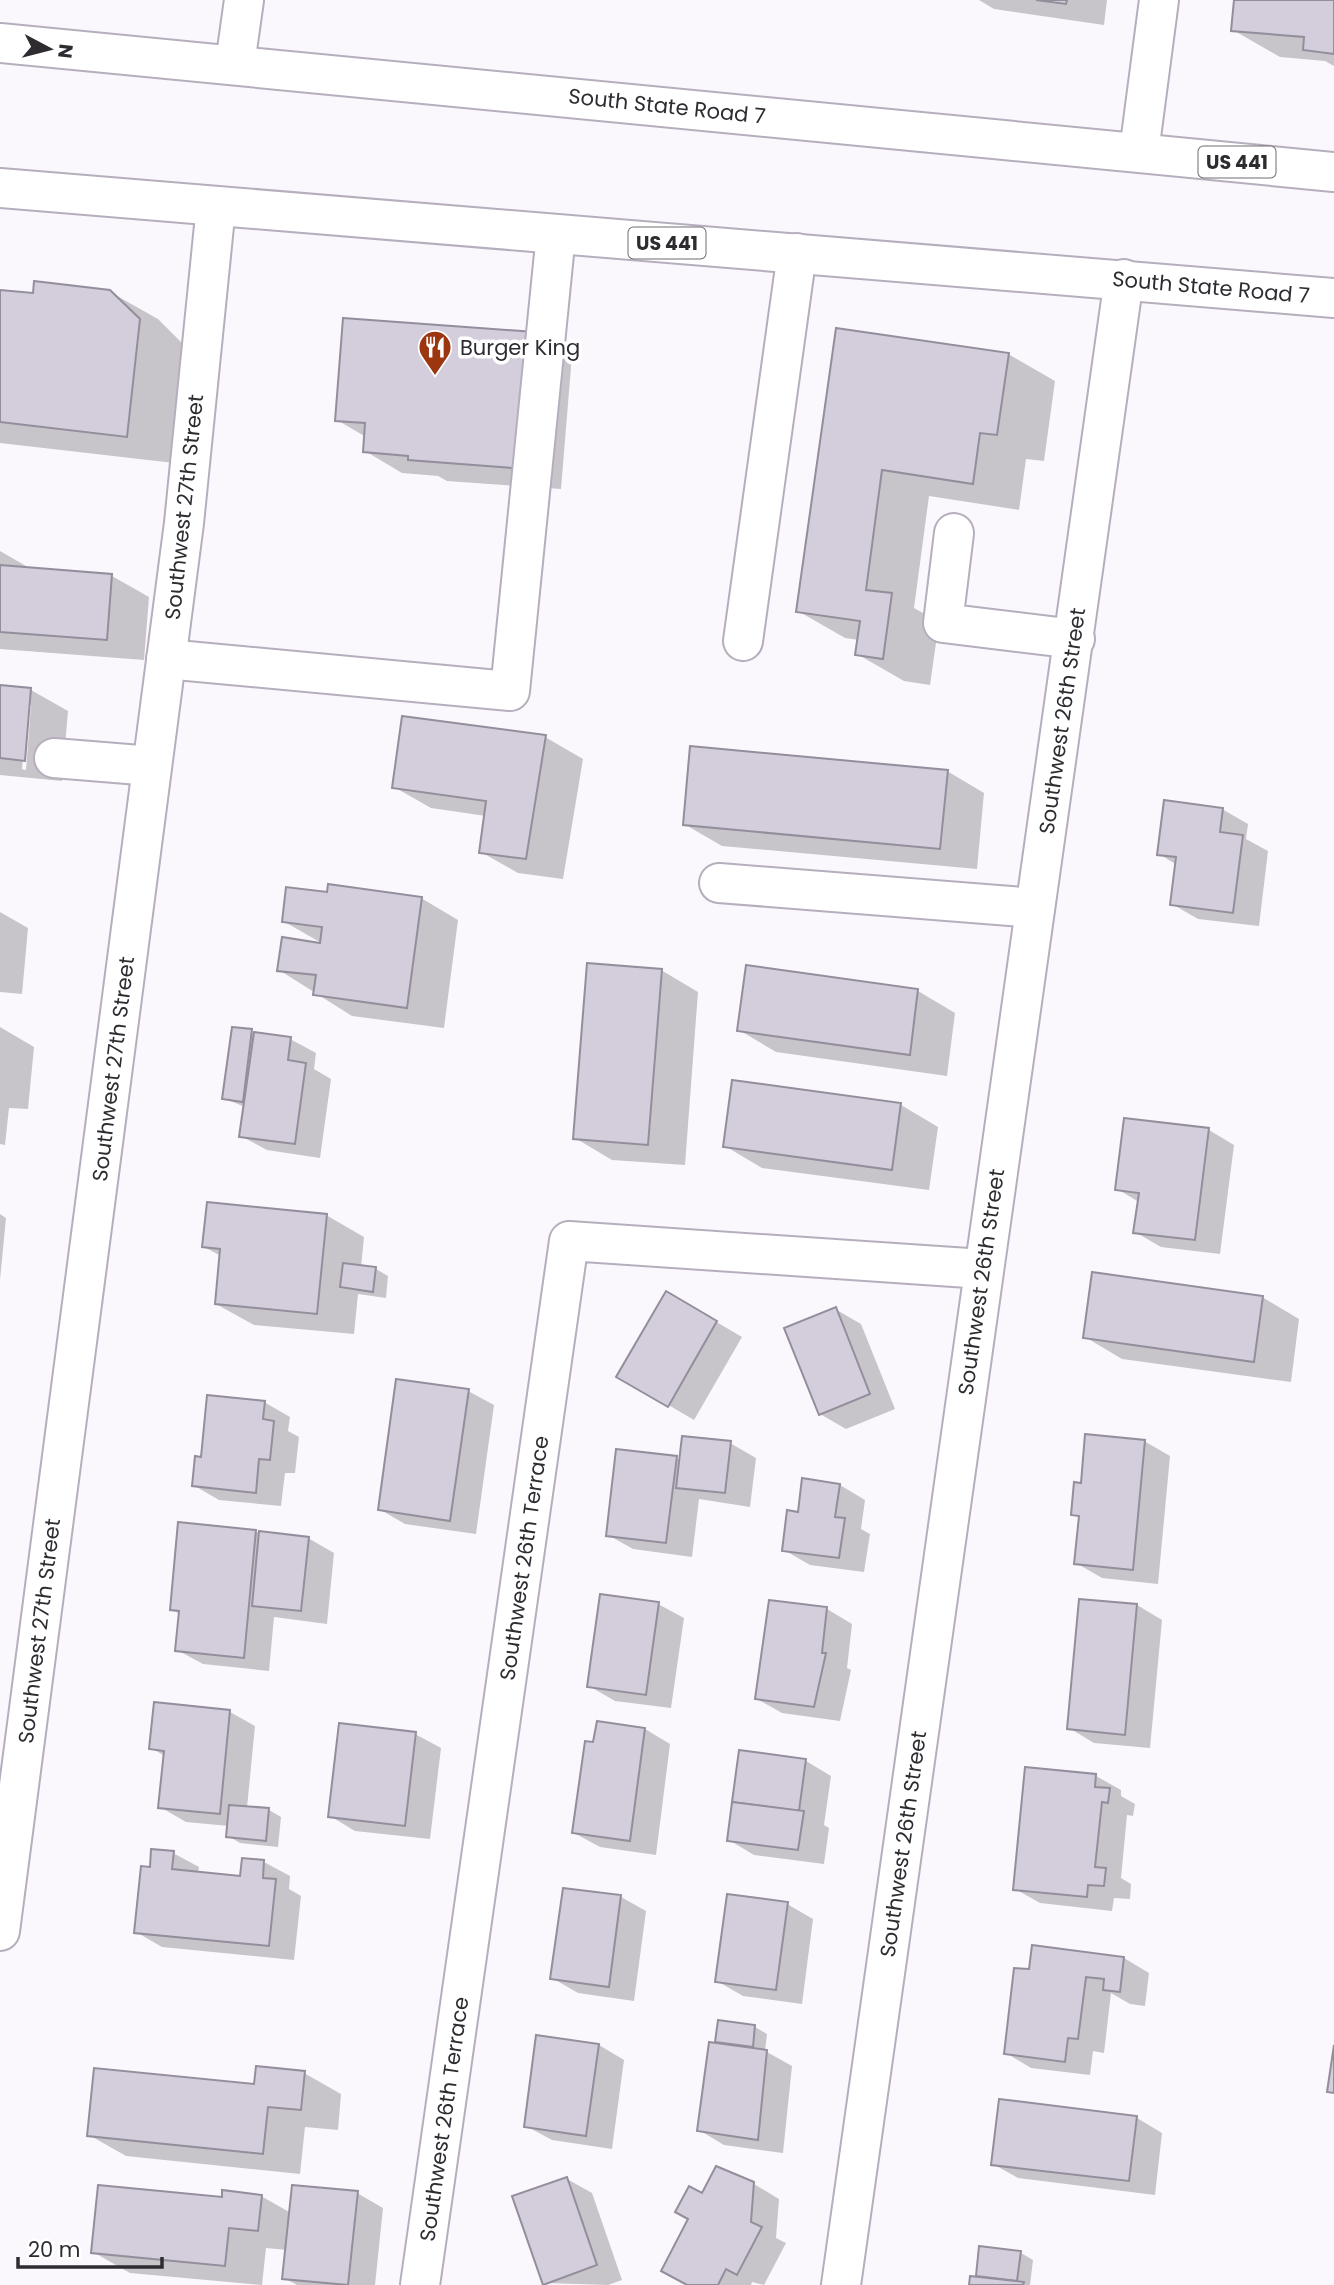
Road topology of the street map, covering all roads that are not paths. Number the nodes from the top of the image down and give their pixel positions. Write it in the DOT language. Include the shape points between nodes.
graph roads {
  1 [pos="244,0"];
  2 [pos="1159,0"];
  3 [pos="0,43"];
  4 [pos="235,64"];
  5 [pos="1139,152"];
  6 [pos="1334,172"];
  7 [pos="0,188"];
  8 [pos="216,206"];
  9 [pos="556,234"];
  10 [pos="797,253"];
  11 [pos="1124,279"];
  12 [pos="1334,298"];
  13 [pos="954,533"];
  14 [pos="1075,639"];
  15 [pos="743,641"];
  16 [pos="166,659"];
  17 [pos="54,758"];
  18 [pos="152,766"];
  19 [pos="719,883"];
  20 [pos="1035,908"];
  21 [pos="983,1269"];
  22 [pos="0,1931"];
  23 [pos="420,2285"];
  24 [pos="841,2285"];
  1 -- 4 [label="street"];
  2 -- 5 [label="street"];
  3 -- 4 [label="street, South State Road 7 / US 441"];
  4 -- 5 [label="street, South State Road 7 / US 441"];
  5 -- 6 [label="street, South State Road 7 / US 441"];
  7 -- 8 [label="street, South State Road 7 / US 441"];
  8 -- 9 [label="street, South State Road 7 / US 441"];
  8 -- 16 [label="street, Southwest 27th Street"];
  9 -- 10 [label="street, South State Road 7 / US 441"];
  9 -- 16 [label="street" via="510,691"];
  10 -- 11 [label="street, South State Road 7 / US 441"];
  10 -- 15 [label="street"];
  11 -- 12 [label="street, South State Road 7 / US 441"];
  11 -- 14 [label="street, Southwest 26th Street"];
  13 -- 14 [label="street" via="943,624"];
  14 -- 20 [label="street, Southwest 26th Street"];
  16 -- 18 [label="street, Southwest 27th Street"];
  17 -- 18 [label="street"];
  18 -- 22 [label="street, Southwest 27th Street"];
  19 -- 20 [label="street"];
  20 -- 21 [label="street, Southwest 26th Street"];
  21 -- 23 [label="street, Southwest 26th Terrace" via="569,1241"];
  21 -- 24 [label="street, Southwest 26th Street"];
}
